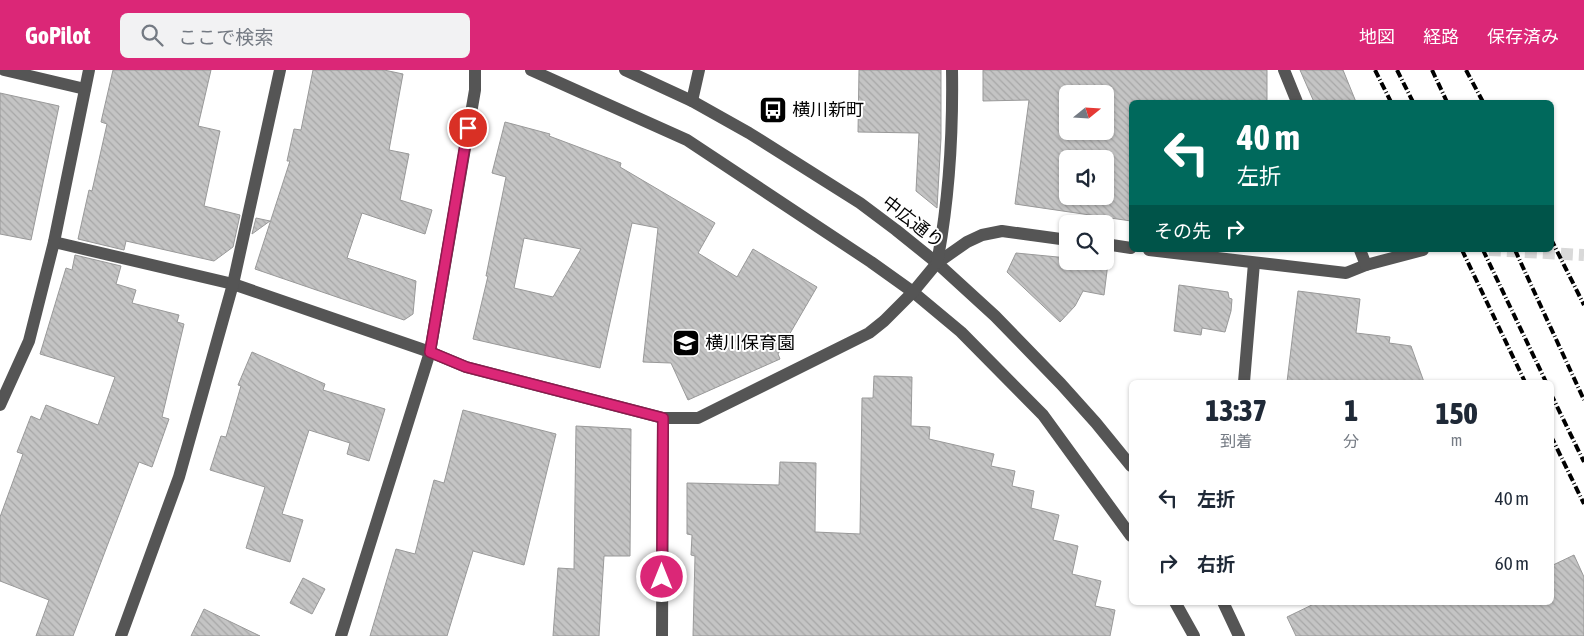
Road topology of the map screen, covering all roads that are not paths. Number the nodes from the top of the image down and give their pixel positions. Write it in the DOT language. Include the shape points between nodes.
graph roads {
  1 [pos="4,70"];
  2 [pos="89,70"];
  3 [pos="280,70"];
  4 [pos="475,70"];
  5 [pos="531,70"];
  6 [pos="625,70"];
  7 [pos="699,70"];
  8 [pos="952,70"];
  9 [pos="1284,70"];
  10 [pos="85,89"];
  11 [pos="1296,100"];
  12 [pos="692,101"];
  13 [pos="1059,239"];
  14 [pos="54,242"];
  15 [pos="1114,245"];
  16 [pos="1129,248"];
  17 [pos="1165,252"];
  18 [pos="1361,252"];
  19 [pos="1415,252"];
  20 [pos="937,263"];
  21 [pos="1254,263"];
  22 [pos="1366,265"];
  23 [pos="233,284"];
  24 [pos="912,292"];
  25 [pos="430,352"];
  26 [pos="1244,380"];
  27 [pos="0,405"];
  28 [pos="663,418"];
  29 [pos="1129,464"];
  30 [pos="1129,533"];
  31 [pos="1177,605"];
  32 [pos="1224,605"];
  33 [pos="121,636"];
  34 [pos="341,636"];
  35 [pos="662,636"];
  36 [pos="1194,636"];
  37 [pos="1239,636"];
  1 -- 10 [label="street"];
  2 -- 10 [label="street"];
  3 -- 23 [label="street"];
  4 -- 25 [label="street" via="475,90"];
  5 -- 24 [label="street" via="687,140"];
  6 -- 12 [label="street, 中広通り"];
  7 -- 12 [label="street"];
  8 -- 20 [label="street" via="945,223"];
  9 -- 11 [label="street"];
  10 -- 14 [label="street"];
  12 -- 20 [label="street, 中広通り" via="860,203"];
  13 -- 20 [label="street" via="1002,231 982,235"];
  14 -- 23 [label="street"];
  14 -- 27 [label="street" via="29,341"];
  15 -- 16 [label="street"];
  17 -- 21 [label="street"];
  18 -- 22 [label="street"];
  19 -- 22 [label="street"];
  20 -- 24 [label="street"];
  20 -- 29 [label="street, 中広通り" via="1061,384"];
  21 -- 22 [label="street" via="1346,273"];
  21 -- 26 [label="street"];
  23 -- 25 [label="street"];
  23 -- 33 [label="street" via="179,477"];
  24 -- 28 [label="street" via="869,333 698,418"];
  24 -- 30 [label="street" via="961,332 1043,415"];
  25 -- 28 [label="street" via="466,367"];
  25 -- 34 [label="street"];
  28 -- 35 [label="street"];
  31 -- 36 [label="street"];
  32 -- 37 [label="street"];
}
